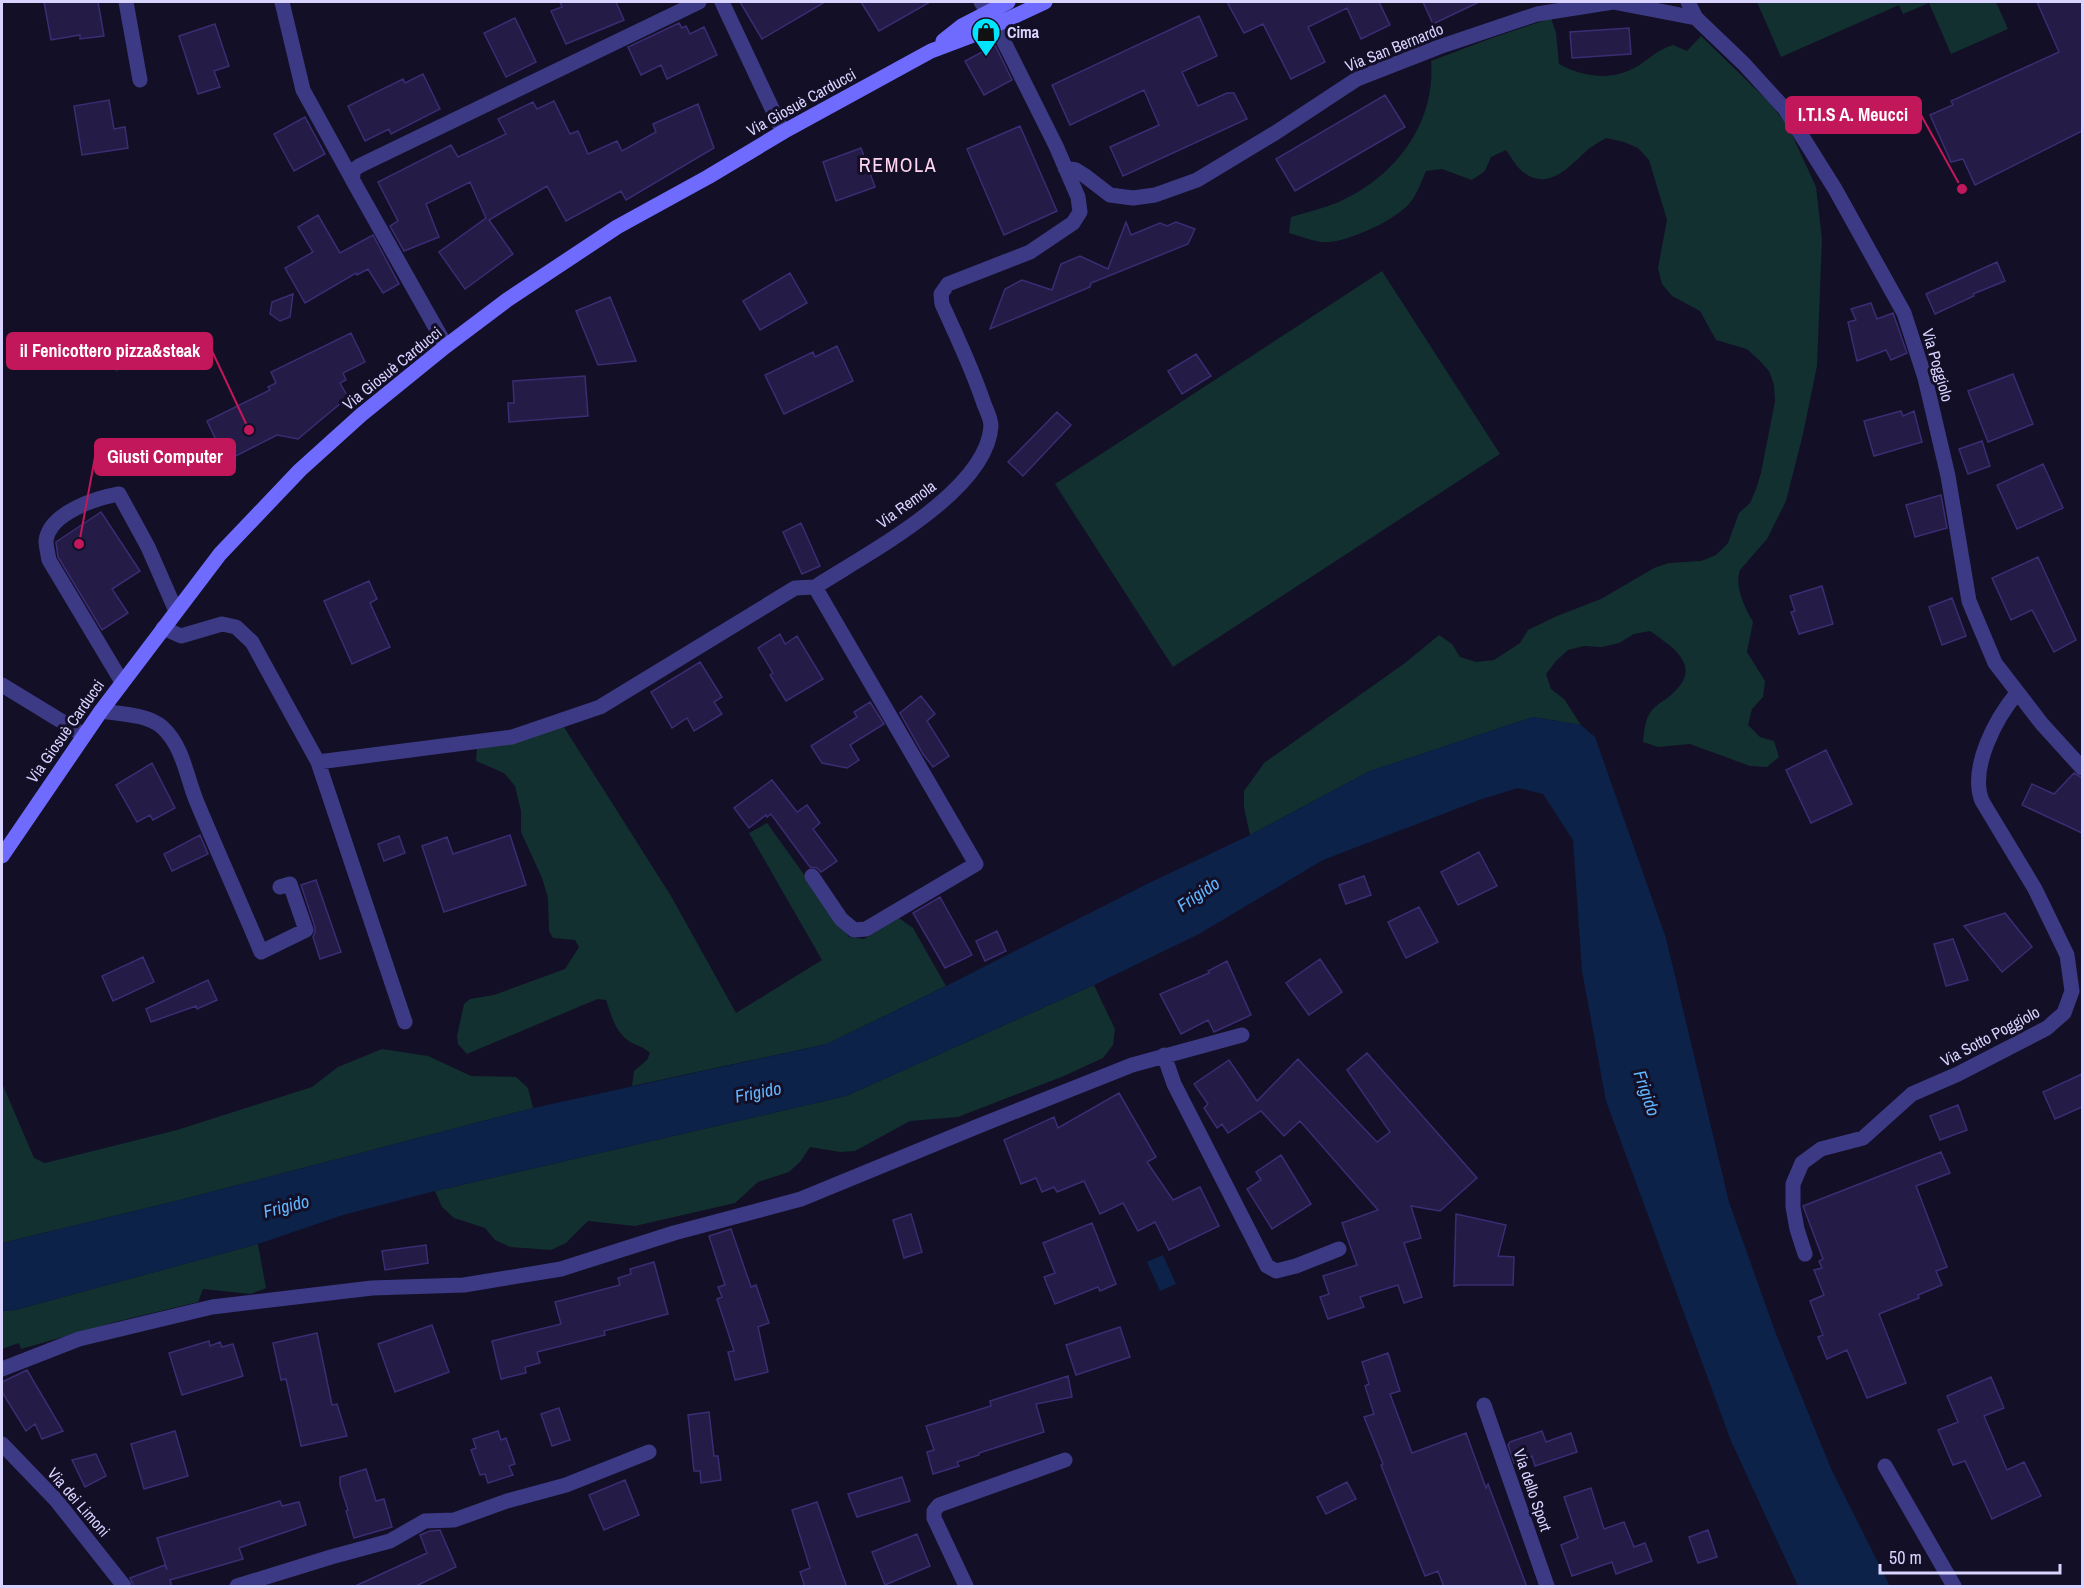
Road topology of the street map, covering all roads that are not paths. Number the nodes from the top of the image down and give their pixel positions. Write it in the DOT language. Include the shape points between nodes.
graph roads {
  1 [pos="126,2"];
  2 [pos="282,2"];
  3 [pos="699,2"];
  4 [pos="722,2"];
  5 [pos="1008,2"];
  6 [pos="1045,2"];
  7 [pos="1688,2"];
  8 [pos="989,13"];
  9 [pos="1696,18"];
  10 [pos="140,80"];
  11 [pos="783,132"];
  12 [pos="1065,168"];
  13 [pos="352,179"];
  14 [pos="446,346"];
  15 [pos="815,587"];
  16 [pos="176,611"];
  17 [pos="164,628"];
  18 [pos="122,682"];
  19 [pos="2,685"];
  20 [pos="2017,693"];
  21 [pos="101,711"];
  22 [pos="84,735"];
  23 [pos="318,762"];
  24 [pos="2082,768"];
  25 [pos="2,856"];
  26 [pos="812,876"];
  27 [pos="280,887"];
  28 [pos="405,1022"];
  29 [pos="1242,1035"];
  30 [pos="1164,1055"];
  31 [pos="1339,1249"];
  32 [pos="1805,1254"];
  33 [pos="2,1369"];
  34 [pos="1484,1405"];
  35 [pos="2,1444"];
  36 [pos="649,1452"];
  37 [pos="1065,1460"];
  38 [pos="1885,1466"];
  39 [pos="124,1587"];
  40 [pos="237,1587"];
  41 [pos="966,1587"];
  42 [pos="1547,1587"];
  43 [pos="1954,1587"];
  1 -- 10 [label="street"];
  2 -- 13 [label="street" via="303,90"];
  3 -- 13 [label="street" via="359,166"];
  4 -- 11 [label="street"];
  5 -- 8 [label="main road, Via Giosuè Carducci"];
  6 -- 8 [label="main road, Via Giosuè Carducci"];
  7 -- 9 [label="street, Via Poggiolo"];
  8 -- 11 [label="main road, Via Giosuè Carducci" via="932,51"];
  8 -- 12 [label="street, Via Remola"];
  9 -- 12 [label="street, Via San Bernardo" via="1613,2 1537,14 1357,79 1197,180 1155,195 1110,195 1076,170"];
  9 -- 20 [label="street, Via Poggiolo" via="1785,109 1904,313 1948,476 1969,601 1995,663"];
  11 -- 14 [label="main road, Via Giosuè Carducci" via="617,227"];
  12 -- 15 [label="street, Via Remola" via="1078,197 1080,212 1073,224 1030,252 948,284 941,294 991,424 984,455 937,507"];
  13 -- 14 [label="street"];
  14 -- 16 [label="main road, Via Giosuè Carducci" via="300,470 220,554"];
  15 -- 23 [label="street" via="795,588 600,707 512,737"];
  15 -- 26 [label="street" via="976,864 867,929 854,930"];
  16 -- 17 [label="main road, Via Giosuè Carducci"];
  16 -- 18 [label="street" via="119,494 98,498 55,520 46,540 49,560"];
  17 -- 18 [label="main road, Via Giosuè Carducci"];
  17 -- 23 [label="street" via="181,636 222,624 236,627 252,642"];
  18 -- 21 [label="main road, Via Giosuè Carducci"];
  19 -- 22 [label="street"];
  20 -- 24 [label="street, Via Poggiolo"];
  20 -- 32 [label="street, Via Sotto Poggiolo" via="1991,734 1978,790 2035,889 2067,955 2072,991 2064,1013 2047,1028 1912,1094 1863,1138 1821,1149 1802,1163 1793,1184 1793,1207"];
  21 -- 22 [label="main road, Via Giosuè Carducci"];
  21 -- 27 [label="street" via="140,717 160,725 173,740 261,952 306,930 290,884"];
  22 -- 25 [label="main road, Via Giosuè Carducci"];
  23 -- 28 [label="street"];
  29 -- 30 [label="street"];
  30 -- 31 [label="street" via="1174,1084 1267,1266 1276,1271"];
  30 -- 33 [label="street" via="801,1199 561,1269 464,1285 372,1288 212,1307 79,1339"];
  34 -- 42 [label="street, Via dello Sport"];
  35 -- 39 [label="street, Via dei Limoni" via="56,1500"];
  36 -- 40 [label="street" via="566,1485 454,1520 425,1521 390,1541"];
  37 -- 41 [label="street" via="934,1510 934,1518"];
  38 -- 43 [label="street"];
}
